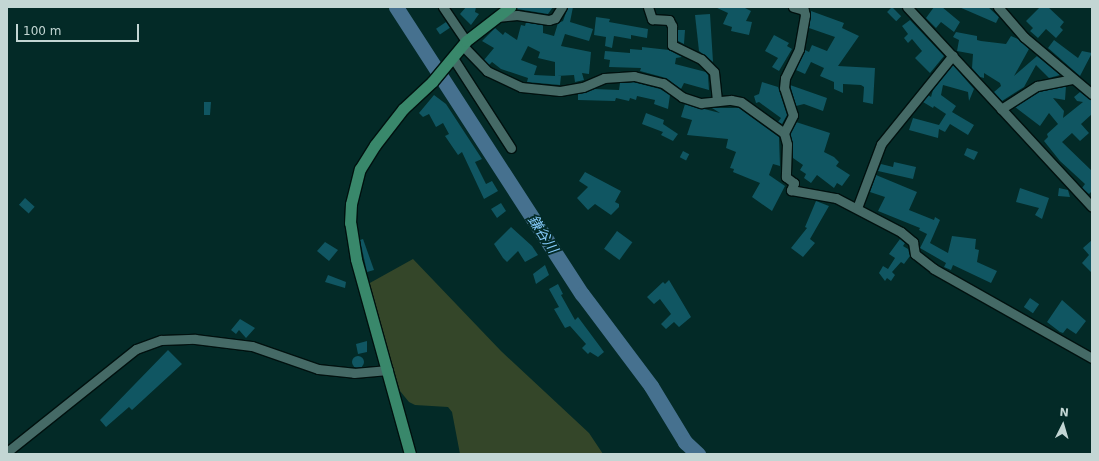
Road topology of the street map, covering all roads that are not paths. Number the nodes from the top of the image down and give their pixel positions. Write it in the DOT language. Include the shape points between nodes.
graph roads {
  1 [pos="443,7"];
  2 [pos="510,7"];
  3 [pos="562,7"];
  4 [pos="648,7"];
  5 [pos="793,7"];
  6 [pos="907,7"];
  7 [pos="1001,8"];
  8 [pos="804,9"];
  9 [pos="496,17"];
  10 [pos="464,44"];
  11 [pos="953,55"];
  12 [pos="452,60"];
  13 [pos="1074,78"];
  14 [pos="1092,94"];
  15 [pos="717,101"];
  16 [pos="1001,110"];
  17 [pos="784,133"];
  18 [pos="511,148"];
  19 [pos="1092,207"];
  20 [pos="857,208"];
  21 [pos="1092,358"];
  22 [pos="388,370"];
  23 [pos="7,452"];
  24 [pos="410,454"];
  1 -- 10 [label="street"];
  2 -- 9 [label="main road"];
  3 -- 9 [label="street" via="555,18 549,20 517,15"];
  4 -- 15 [label="street" via="652,19 669,20 672,26 672,45 701,59 714,72"];
  5 -- 8 [label="street"];
  6 -- 11 [label="street"];
  7 -- 13 [label="street" via="1024,36"];
  8 -- 17 [label="street" via="799,49 785,78 784,88 793,115"];
  9 -- 10 [label="main road"];
  10 -- 12 [label="main road"];
  10 -- 15 [label="street" via="487,71 521,87 560,91 583,87 604,78 634,76 663,83 682,97 701,103"];
  11 -- 16 [label="street"];
  11 -- 20 [label="street" via="881,144"];
  12 -- 18 [label="street"];
  12 -- 22 [label="main road" via="403,109 375,145 360,169 351,204 350,223 356,259"];
  13 -- 14 [label="street"];
  13 -- 16 [label="street" via="1037,86"];
  15 -- 17 [label="street" via="741,102"];
  16 -- 19 [label="street"];
  17 -- 20 [label="street" via="786,177 794,183 791,190 836,198"];
  20 -- 21 [label="street" via="901,232 913,242 915,254 934,269"];
  22 -- 23 [label="street" via="354,373 318,369 252,346 195,339 161,340 136,349"];
  22 -- 24 [label="main road"];
}
